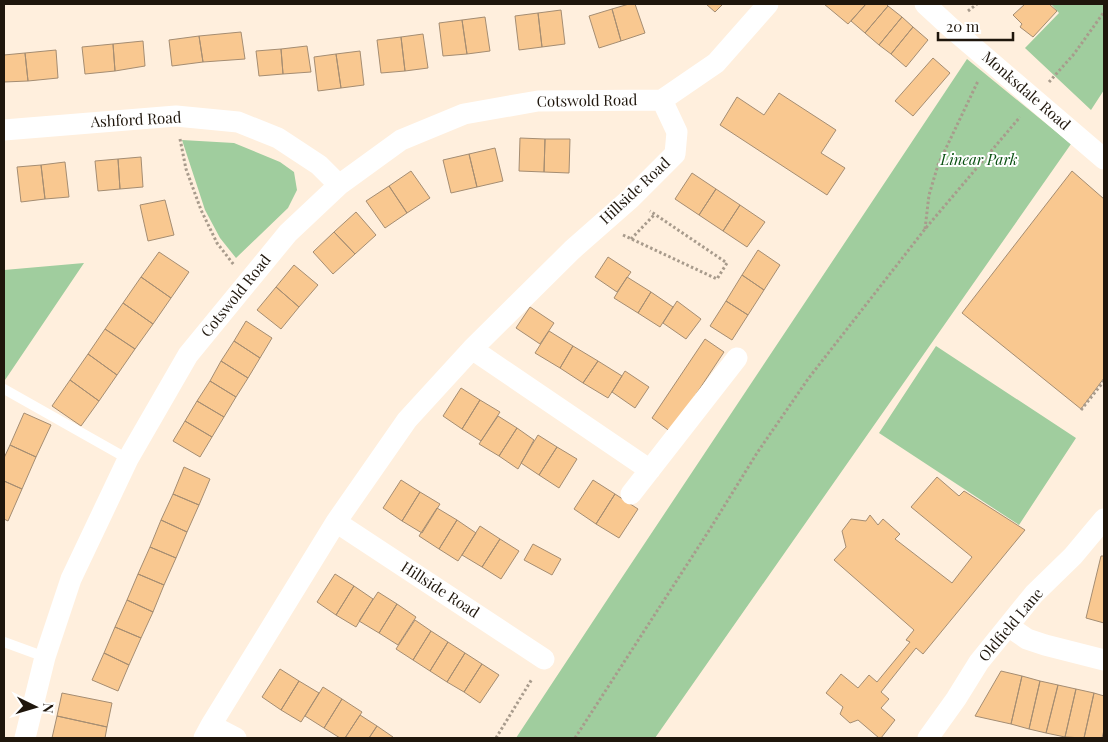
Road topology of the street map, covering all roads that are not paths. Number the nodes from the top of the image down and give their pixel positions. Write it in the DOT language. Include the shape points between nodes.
graph roads {
  1 [pos="768,4"];
  2 [pos="925,4"];
  3 [pos="662,100"];
  4 [pos="4,130"];
  5 [pos="1104,159"];
  6 [pos="339,185"];
  7 [pos="472,349"];
  8 [pos="737,358"];
  9 [pos="4,389"];
  10 [pos="128,459"];
  11 [pos="650,470"];
  12 [pos="631,494"];
  13 [pos="1104,519"];
  14 [pos="336,522"];
  15 [pos="1008,626"];
  16 [pos="4,642"];
  17 [pos="45,657"];
  18 [pos="544,659"];
  19 [pos="1104,660"];
  20 [pos="208,732"];
  21 [pos="24,738"];
  22 [pos="236,738"];
  23 [pos="928,738"];
  1 -- 3 [label="street" via="716,63"];
  2 -- 5 [label="street, Monksdale Road"];
  3 -- 6 [label="street, Cotswold Road" via="538,101 464,114 401,140"];
  3 -- 7 [label="street, Hillside Road" via="677,132 675,154"];
  4 -- 6 [label="street, Ashford Road" via="176,116 238,122 278,138 319,165"];
  6 -- 10 [label="street, Cotswold Road" via="288,232 188,356"];
  7 -- 11 [label="street"];
  7 -- 14 [label="street, Hillside Road" via="407,420"];
  8 -- 11 [label="street"];
  9 -- 10 [label="lane"];
  10 -- 17 [label="street, Cotswold Road" via="71,578"];
  11 -- 12 [label="street"];
  13 -- 15 [label="street, Oldfield Lane"];
  14 -- 18 [label="street, Hillside Road"];
  14 -- 20 [label="street, Hillside Road"];
  15 -- 19 [label="street" via="1045,645"];
  15 -- 23 [label="street, Oldfield Lane" via="979,662"];
  16 -- 17 [label="lane"];
  17 -- 21 [label="street, Cotswold Road"];
  20 -- 22 [label="street, Hillside Road"];
}
